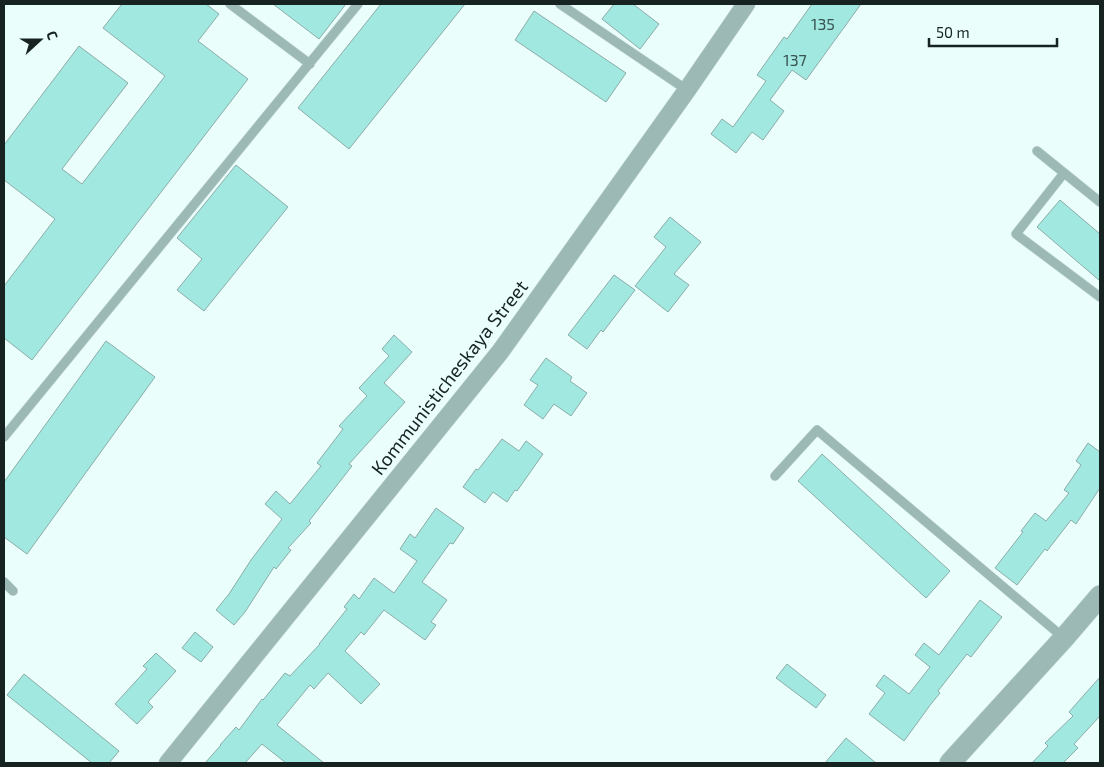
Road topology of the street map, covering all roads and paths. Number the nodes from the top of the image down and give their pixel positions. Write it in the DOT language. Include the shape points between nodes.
graph roads {
  1 [pos="230,4"];
  2 [pos="358,4"];
  3 [pos="560,4"];
  4 [pos="746,4"];
  5 [pos="310,64"];
  6 [pos="687,90"];
  7 [pos="1037,152"];
  8 [pos="1064,173"];
  9 [pos="1100,202"];
  10 [pos="1100,297"];
  11 [pos="4,437"];
  12 [pos="775,476"];
  13 [pos="4,582"];
  14 [pos="13,591"];
  15 [pos="1100,596"];
  16 [pos="1064,638"];
  17 [pos="168,763"];
  18 [pos="950,763"];
  1 -- 5 [label="lane"];
  2 -- 5 [label="lane"];
  3 -- 6 [label="lane"];
  4 -- 6 [label="street, Kommunisticheskaya Street"];
  5 -- 11 [label="lane"];
  6 -- 17 [label="street, Kommunisticheskaya Street" via="500,352"];
  7 -- 8 [label="lane"];
  8 -- 9 [label="lane"];
  8 -- 10 [label="lane" via="1016,234"];
  12 -- 16 [label="lane" via="817,430"];
  13 -- 14 [label="lane"];
  15 -- 16 [label="street"];
  16 -- 18 [label="street"];
}
